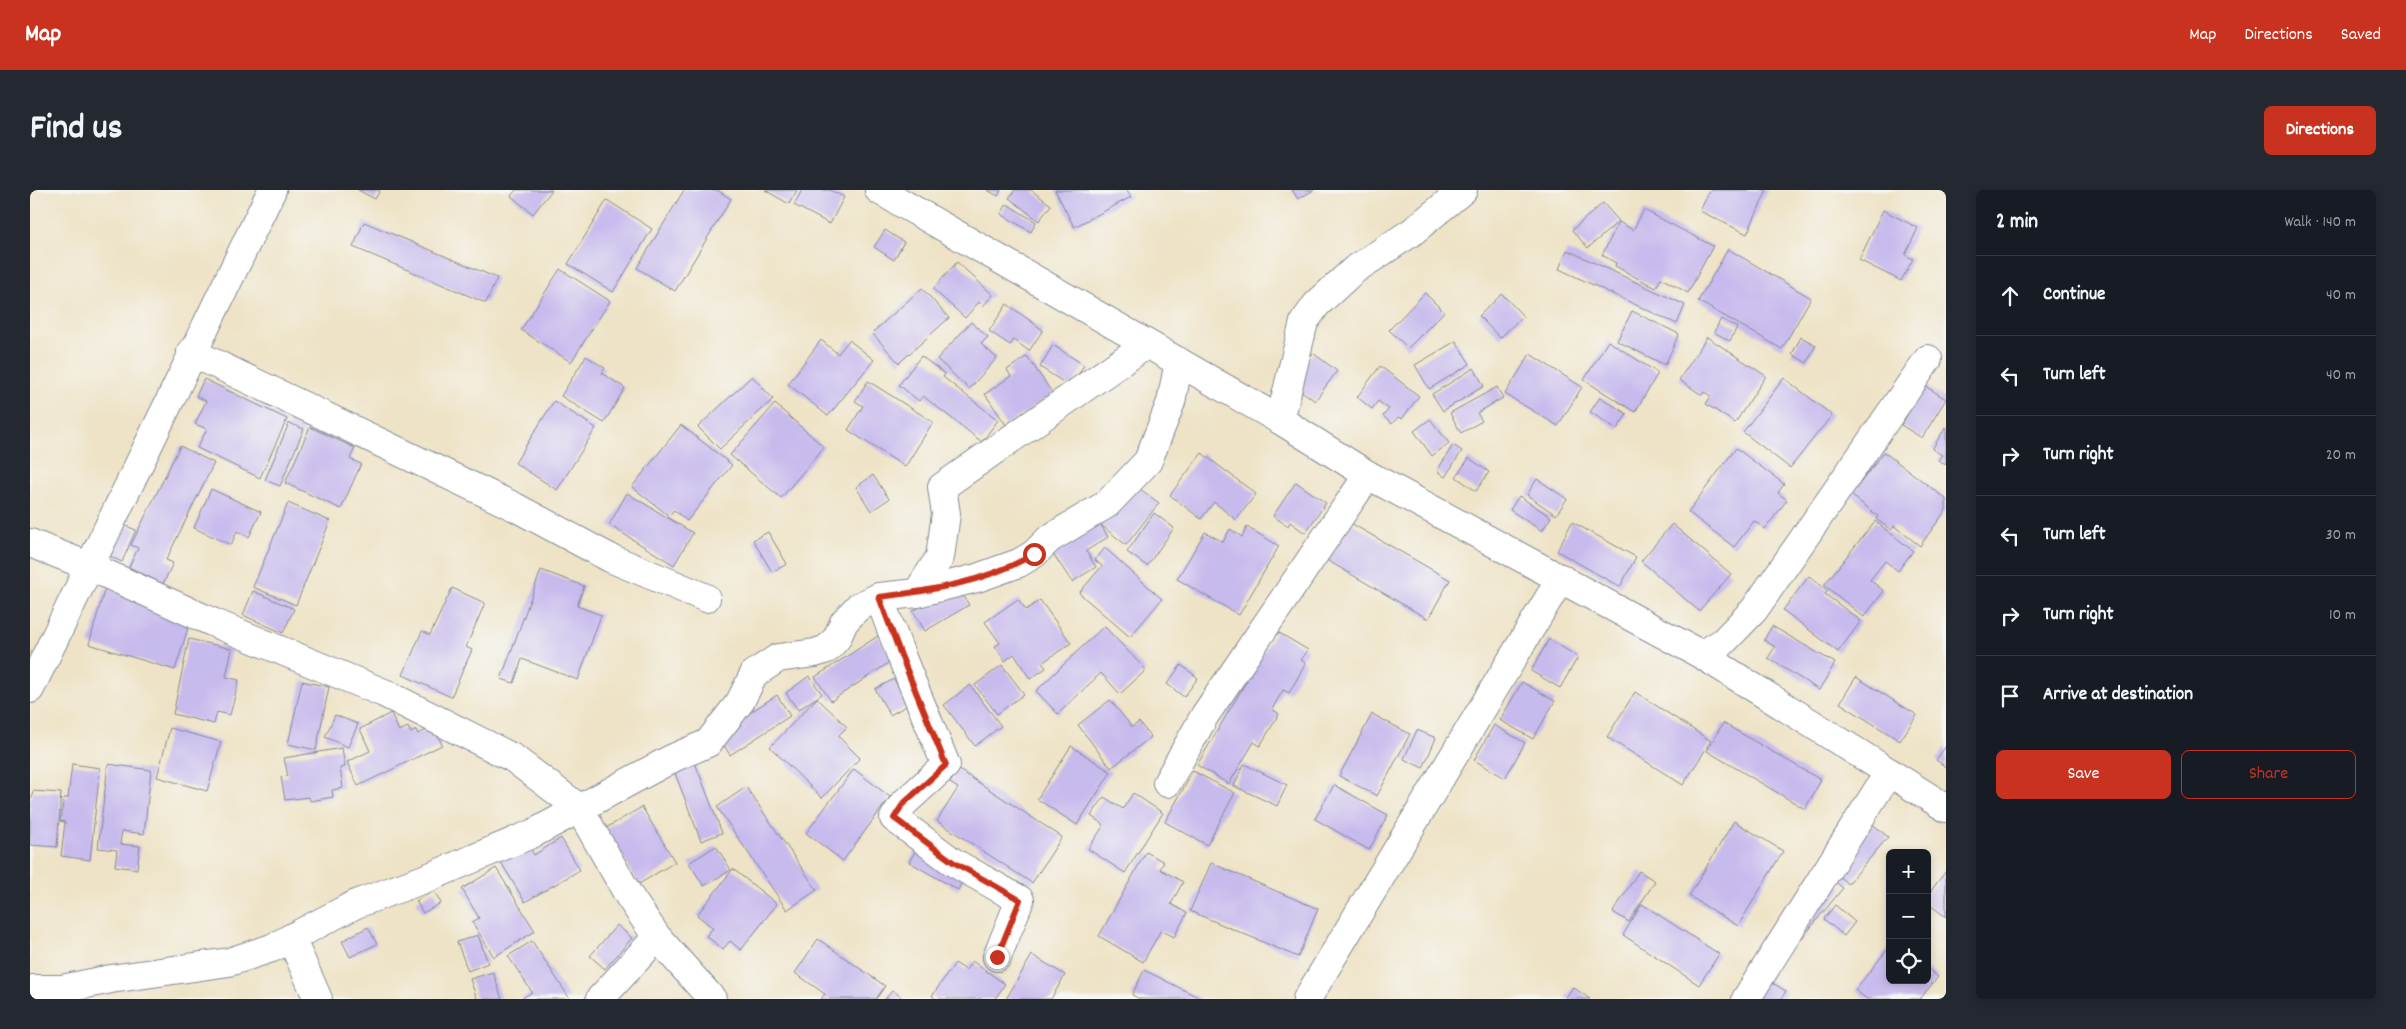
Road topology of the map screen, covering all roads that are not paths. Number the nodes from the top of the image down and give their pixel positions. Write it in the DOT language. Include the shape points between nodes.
graph roads {
  1 [pos="272,190"];
  2 [pos="1463,190"];
  3 [pos="884,191"];
  4 [pos="1147,344"];
  5 [pos="191,352"];
  6 [pos="1928,359"];
  7 [pos="1179,362"];
  8 [pos="1280,420"];
  9 [pos="1368,475"];
  10 [pos="30,543"];
  11 [pos="90,567"];
  12 [pos="1560,578"];
  13 [pos="917,592"];
  14 [pos="879,597"];
  15 [pos="706,598"];
  16 [pos="1702,655"];
  17 [pos="30,689"];
  18 [pos="1889,772"];
  19 [pos="1167,783"];
  20 [pos="578,808"];
  21 [pos="1946,808"];
  22 [pos="657,937"];
  23 [pos="291,938"];
  24 [pos="997,957"];
  25 [pos="30,989"];
  26 [pos="318,999"];
  27 [pos="600,999"];
  28 [pos="712,999"];
  29 [pos="1307,999"];
  30 [pos="1746,999"];
  1 -- 5 [label="street"];
  2 -- 8 [label="street" via="1412,232 1354,270 1317,304 1304,322"];
  3 -- 4 [label="street"];
  4 -- 7 [label="street"];
  4 -- 13 [label="street" via="942,487 946,514 940,557"];
  5 -- 11 [label="street"];
  5 -- 15 [label="street" via="515,507 610,558"];
  6 -- 16 [label="street" via="1754,610 1723,642"];
  7 -- 8 [label="street"];
  7 -- 13 [label="street" via="1171,402 1148,461 1107,504 1049,539 1034,554 1018,563 976,578"];
  8 -- 9 [label="street"];
  9 -- 12 [label="street"];
  9 -- 19 [label="street" via="1206,715"];
  10 -- 11 [label="street"];
  11 -- 17 [label="street"];
  11 -- 20 [label="street" via="393,698 513,758"];
  12 -- 16 [label="street"];
  12 -- 29 [label="street"];
  13 -- 14 [label="street"];
  14 -- 20 [label="street" via="858,608 844,622 837,638 827,649 778,658 763,666 754,674 740,702 708,743 672,758"];
  14 -- 24 [label="street" via="946,765 903,804 894,818 953,862 1020,900"];
  16 -- 18 [label="street"];
  18 -- 21 [label="street"];
  18 -- 30 [label="street"];
  20 -- 22 [label="street" via="628,896"];
  20 -- 23 [label="street" via="534,833 356,904"];
  22 -- 27 [label="street"];
  22 -- 28 [label="street"];
  23 -- 25 [label="street" via="229,962 111,979 62,990"];
  23 -- 26 [label="street"];
}
